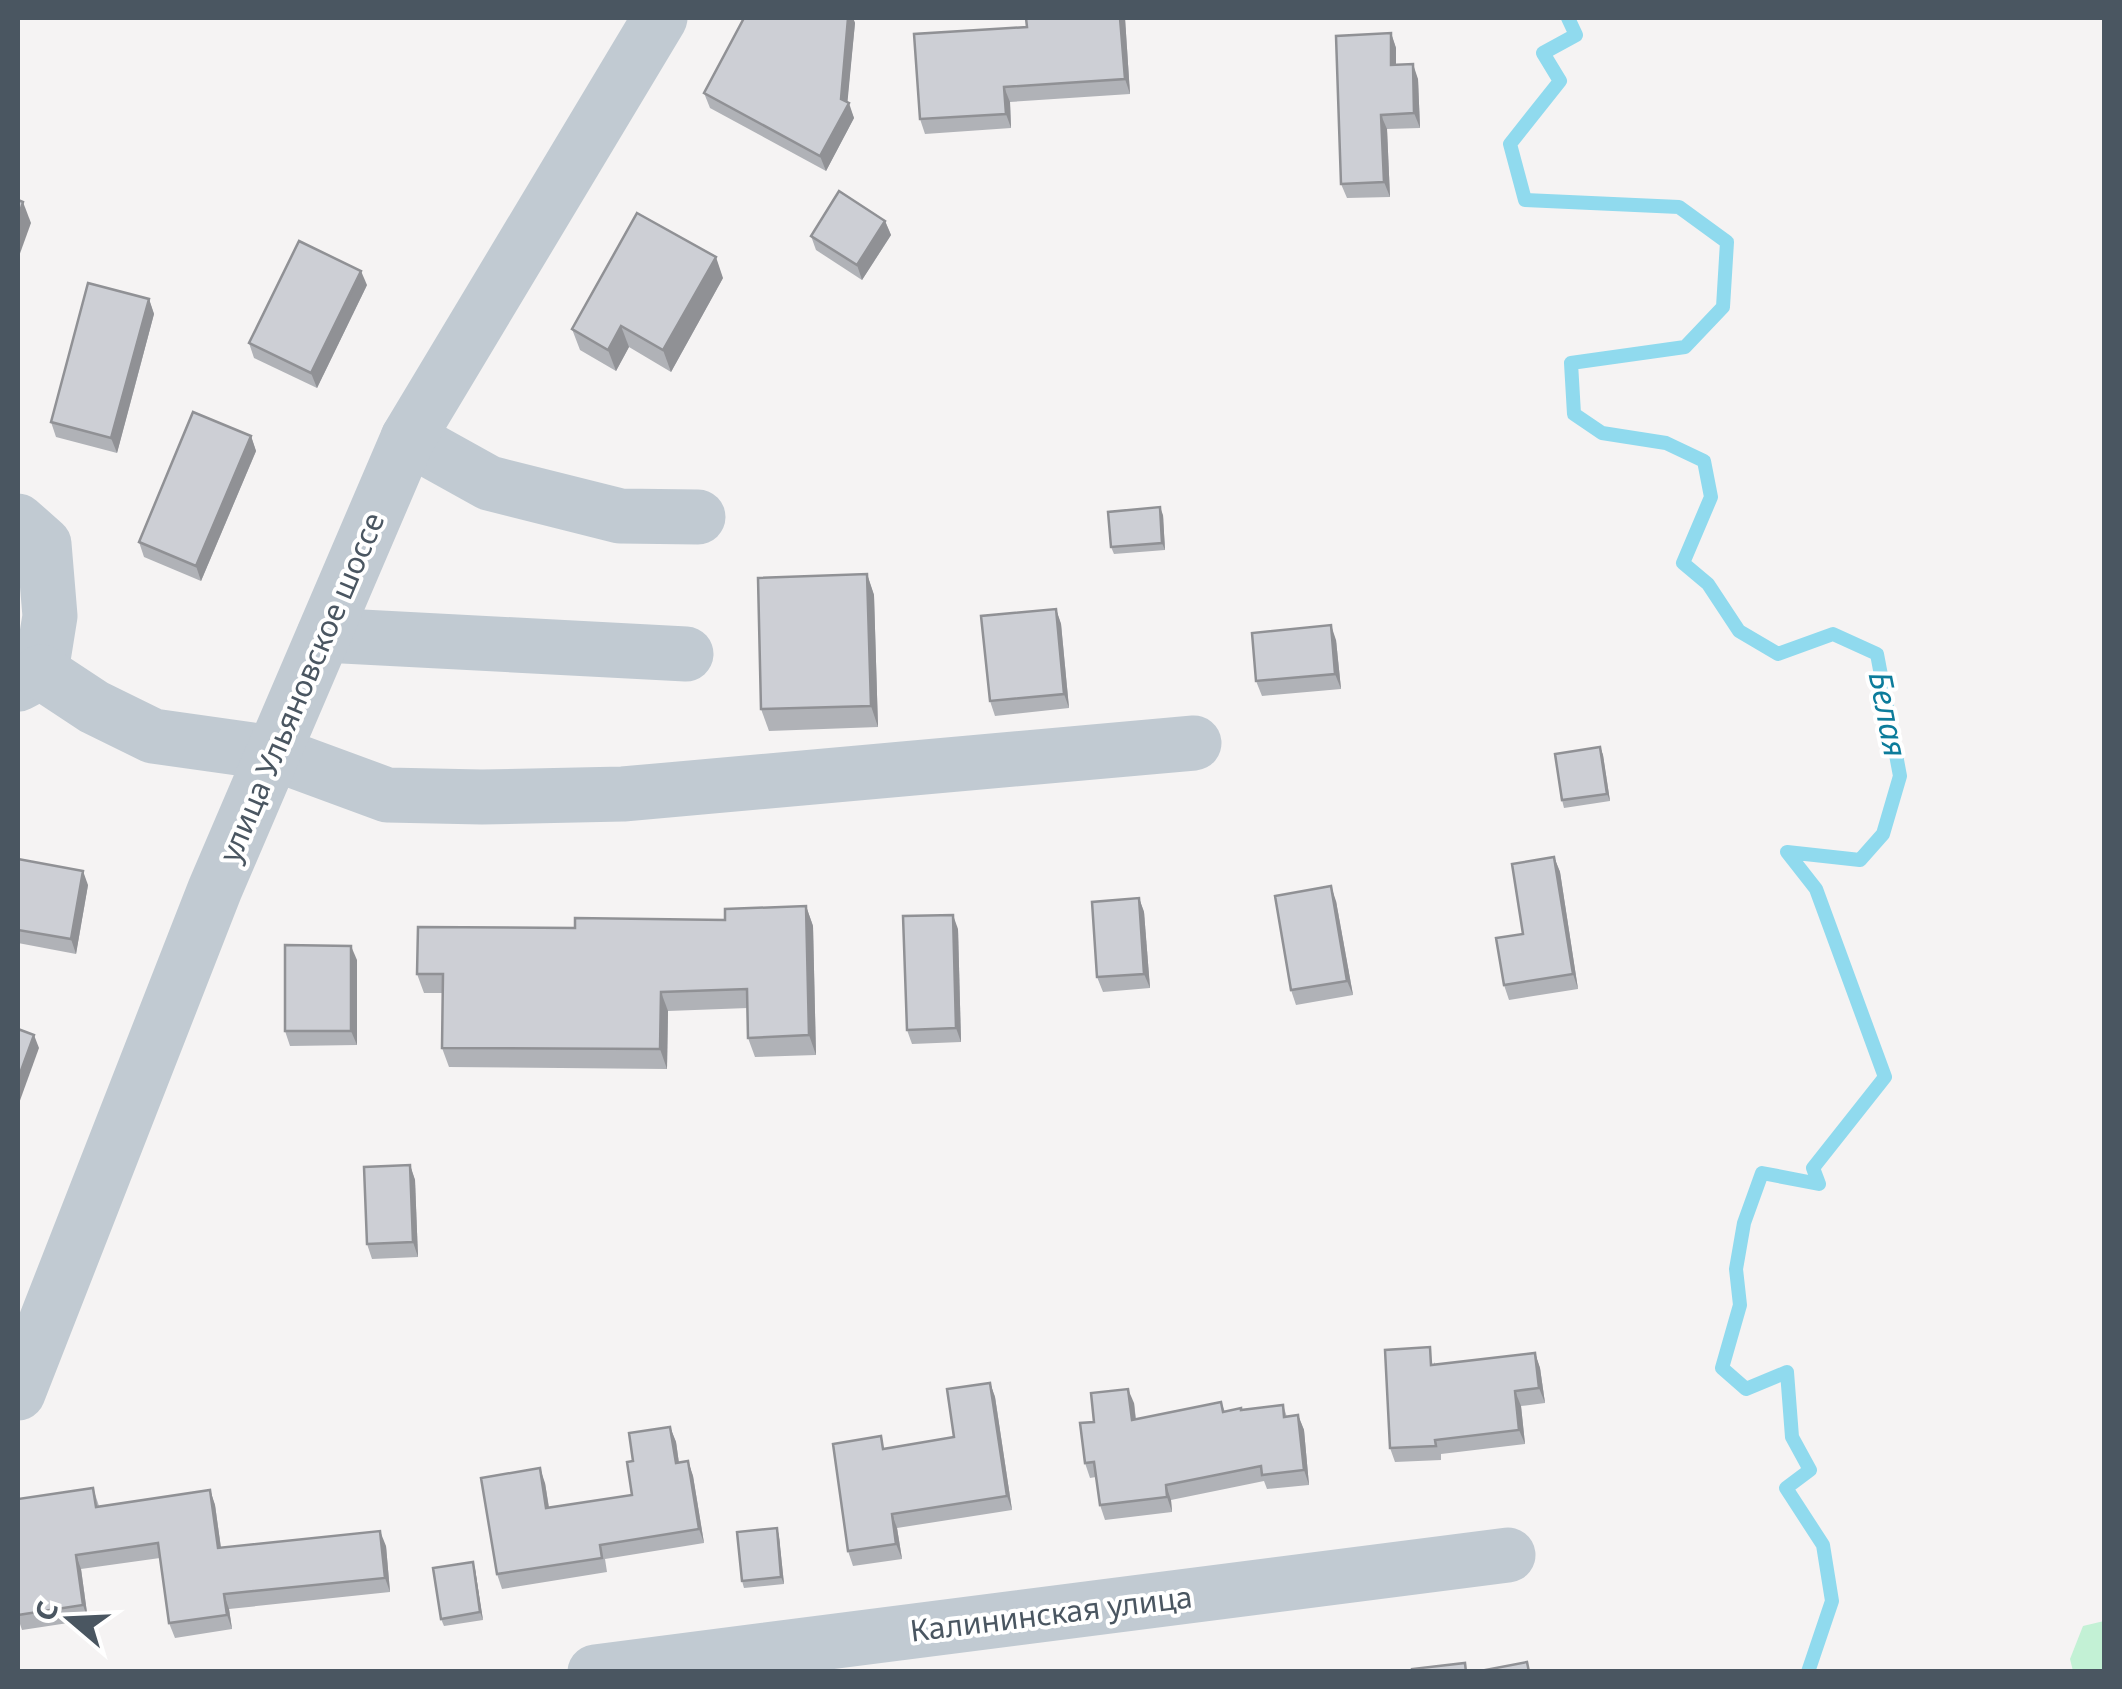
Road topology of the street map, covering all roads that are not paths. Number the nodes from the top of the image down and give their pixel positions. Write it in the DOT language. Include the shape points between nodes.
graph roads {
  1 [pos="660,18"];
  2 [pos="408,438"];
  3 [pos="698,517"];
  4 [pos="18,521"];
  5 [pos="324,635"];
  6 [pos="686,654"];
  7 [pos="29,678"];
  8 [pos="1194,743"];
  9 [pos="273,752"];
  10 [pos="18,1393"];
  11 [pos="1508,1555"];
  12 [pos="594,1672"];
  1 -- 2 [label="street, улица Ульяновское шоссе"];
  2 -- 3 [label="street" via="489,483 620,516"];
  2 -- 5 [label="street, улица Ульяновское шоссе"];
  4 -- 7 [label="street" via="44,544 50,616"];
  5 -- 6 [label="street"];
  5 -- 9 [label="street, улица Ульяновское шоссе"];
  7 -- 9 [label="street" via="153,736"];
  8 -- 9 [label="street" via="622,794 482,797 387,795"];
  9 -- 10 [label="street, улица Ульяновское шоссе"];
  11 -- 12 [label="street, Калининская улица"];
}
